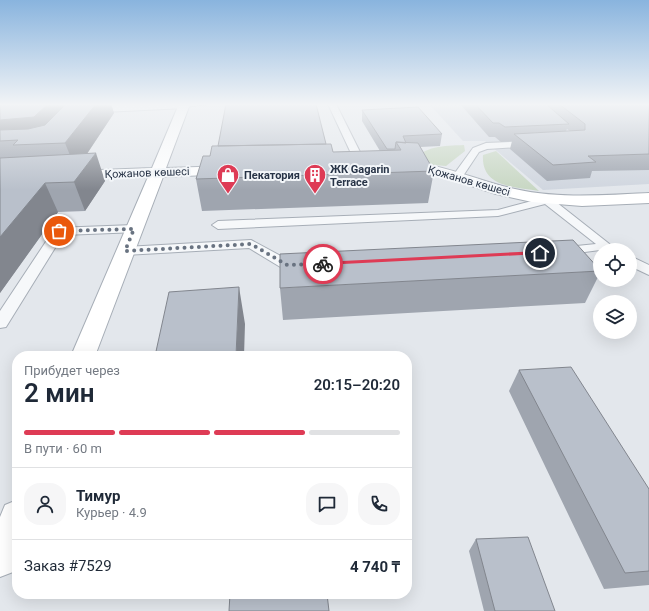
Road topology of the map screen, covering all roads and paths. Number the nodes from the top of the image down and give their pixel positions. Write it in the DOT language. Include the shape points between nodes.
graph roads {
  1 [pos="174,133"];
  2 [pos="352,133"];
  3 [pos="538,144"];
  4 [pos="375,166"];
  5 [pos="346,167"];
  6 [pos="246,170"];
  7 [pos="157,172"];
  8 [pos="61,176"];
  9 [pos="457,176"];
  10 [pos="649,198"];
  11 [pos="547,200"];
  12 [pos="218,225"];
  13 [pos="134,229"];
  14 [pos="601,243"];
  15 [pos="593,250"];
  16 [pos="125,251"];
  17 [pos="546,253"];
  18 [pos="311,264"];
  19 [pos="637,264"];
  20 [pos="649,271"];
  21 [pos="0,323"];
  22 [pos="84,351"];
  23 [pos="12,529"];
  24 [pos="0,559"];
  1 -- 7 [label="street"];
  2 -- 4 [label="lane"];
  3 -- 9 [label="lane" via="486,146 476,150"];
  4 -- 5 [label="street, Қожанов көшесі"];
  4 -- 9 [label="street, Қожанов көшесі" via="424,167"];
  6 -- 7 [label="street, Қожанов көшесі"];
  7 -- 8 [label="street, Қожанов көшесі"];
  7 -- 13 [label="street"];
  9 -- 11 [label="street, Қожанов көшесі" via="516,195"];
  10 -- 11 [label="street, Қожанов көшесі" via="578,202"];
  11 -- 12 [label="lane" via="498,213"];
  11 -- 14 [label="lane"];
  13 -- 16 [label="street"];
  13 -- 21 [label="lane" via="59,231"];
  15 -- 17 [label="lane"];
  16 -- 18 [label="lane" via="251,244 287,265"];
  16 -- 22 [label="street"];
  19 -- 20 [label="lane"];
  23 -- 24 [label="street"];
}
